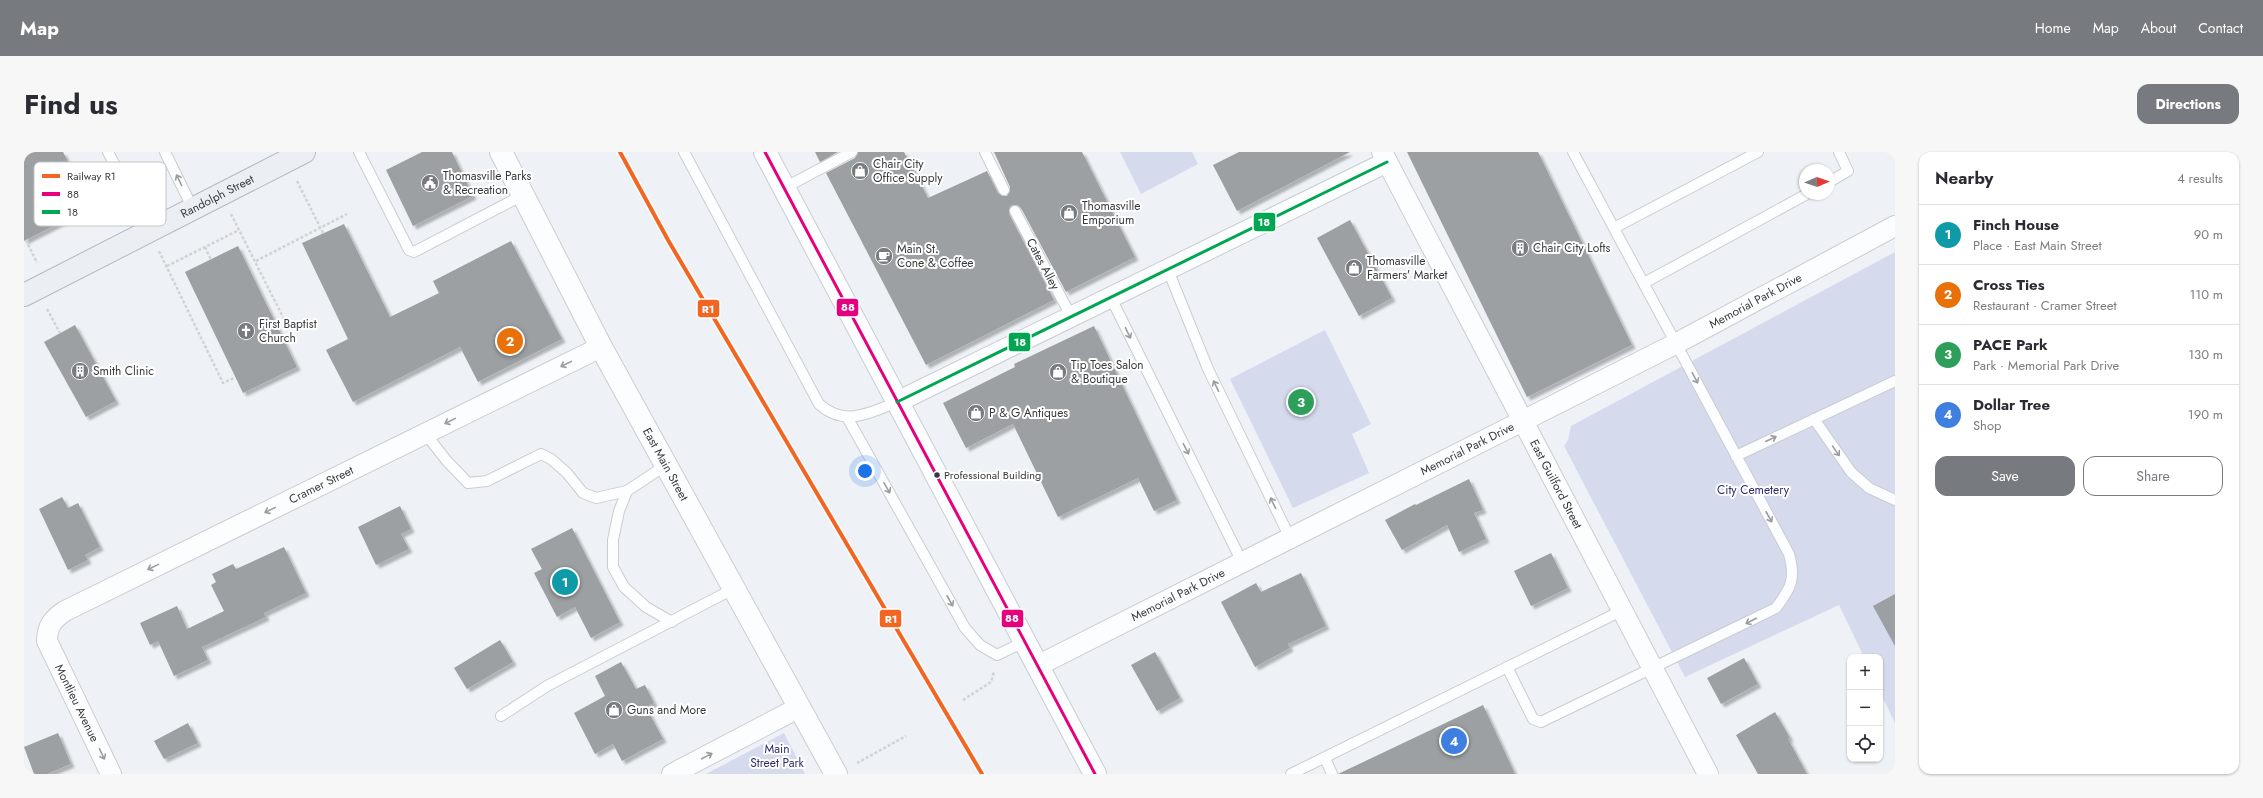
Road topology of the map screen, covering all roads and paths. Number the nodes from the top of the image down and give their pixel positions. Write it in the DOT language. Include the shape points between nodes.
graph roads {
  1 [pos="108,152"];
  2 [pos="165,152"];
  3 [pos="359,152"];
  4 [pos="501,152"];
  5 [pos="684,152"];
  6 [pos="765,152"];
  7 [pos="852,152"];
  8 [pos="985,152"];
  9 [pos="1573,152"];
  10 [pos="1758,152"];
  11 [pos="1839,152"];
  12 [pos="296,156"];
  13 [pos="1384,157"];
  14 [pos="113,162"];
  15 [pos="1835,179"];
  16 [pos="784,188"];
  17 [pos="1004,190"];
  18 [pos="220,194"];
  19 [pos="523,195"];
  20 [pos="1799,198"];
  21 [pos="193,209"];
  22 [pos="1015,212"];
  23 [pos="347,214"];
  24 [pos="166,222"];
  25 [pos="146,226"];
  26 [pos="159,226"];
  27 [pos="1895,226"];
  28 [pos="321,228"];
  29 [pos="1614,228"];
  30 [pos="239,230"];
  31 [pos="149,231"];
  32 [pos="324,233"];
  33 [pos="205,247"];
  34 [pos="211,260"];
  35 [pos="256,261"];
  36 [pos="167,266"];
  37 [pos="1168,270"];
  38 [pos="1644,283"];
  39 [pos="30,292"];
  40 [pos="1111,298"];
  41 [pos="1071,316"];
  42 [pos="60,333"];
  43 [pos="291,333"];
  44 [pos="1677,343"];
  45 [pos="601,347"];
  46 [pos="234,378"];
  47 [pos="1895,381"];
  48 [pos="897,402"];
  49 [pos="847,417"];
  50 [pos="1814,419"];
  51 [pos="1521,421"];
  52 [pos="425,433"];
  53 [pos="1736,456"];
  54 [pos="666,465"];
  55 [pos="627,491"];
  56 [pos="1895,500"];
  57 [pos="1290,538"];
  58 [pos="1242,562"];
  59 [pos="734,588"];
  60 [pos="1621,611"];
  61 [pos="672,622"];
  62 [pos="47,630"];
  63 [pos="1024,642"];
  64 [pos="997,655"];
  65 [pos="1037,666"];
  66 [pos="1507,667"];
  67 [pos="1651,669"];
  68 [pos="963,700"];
  69 [pos="800,707"];
  70 [pos="501,716"];
  71 [pos="906,736"];
  72 [pos="1325,758"];
  73 [pos="843,770"];
  74 [pos="111,774"];
  75 [pos="672,774"];
  76 [pos="1095,774"];
  77 [pos="1291,774"];
  78 [pos="1332,774"];
  79 [pos="1708,774"];
  1 -- 14 [label="lane"];
  21 -- 2 [label="lane, one-way"];
  3 -- 19 [label="lane" via="409,250 414,252"];
  4 -- 19 [label="street, East Main Street"];
  5 -- 49 [label="lane" via="819,404 829,413"];
  6 -- 16 [label="street"];
  7 -- 16 [label="lane"];
  8 -- 17 [label="lane"];
  9 -- 29 [label="lane"];
  10 -- 29 [label="lane"];
  11 -- 15 [label="lane" via="1848,171"];
  12 -- 18 [label="main road, Randolph Street"];
  12 -- 28 [label="path"];
  13 -- 37 [label="street"];
  13 -- 51 [label="street, East Guilford Street"];
  16 -- 48 [label="street"];
  18 -- 21 [label="main road, Randolph Street"];
  18 -- 30 [label="path"];
  19 -- 45 [label="street, East Main Street"];
  20 -- 38 [label="lane"];
  21 -- 24 [label="main road, Randolph Street"];
  22 -- 41 [label="lane, Cates Alley"];
  23 -- 28 [label="path"];
  25 -- 31 [label="lane"];
  26 -- 31 [label="main road, Randolph Street"];
  27 -- 44 [label="street, Memorial Park Drive"];
  28 -- 32 [label="path"];
  28 -- 35 [label="path"];
  29 -- 38 [label="lane"];
  30 -- 33 [label="path"];
  30 -- 35 [label="path"];
  31 -- 36 [label="path"];
  31 -- 39 [label="main road, Randolph Street"];
  33 -- 34 [label="path"];
  33 -- 36 [label="path"];
  35 -- 43 [label="path"];
  36 -- 46 [label="path" via="223,383"];
  37 -- 40 [label="street"];
  57 -- 37 [label="lane, one-way" via="1208,369"];
  38 -- 44 [label="lane"];
  39 -- 42 [label="path"];
  40 -- 41 [label="street"];
  40 -- 58 [label="lane, one-way"];
  41 -- 48 [label="street"];
  44 -- 51 [label="street, Memorial Park Drive"];
  44 -- 53 [label="lane, one-way"];
  45 -- 52 [label="street, Cramer Street, one-way"];
  45 -- 54 [label="street, East Main Street"];
  47 -- 50 [label="lane"];
  48 -- 49 [label="lane" via="871,413"];
  48 -- 63 [label="street"];
  49 -- 64 [label="lane, one-way" via="965,628 980,645"];
  53 -- 50 [label="lane, one-way"];
  50 -- 56 [label="lane, one-way" via="1851,472 1869,488"];
  51 -- 57 [label="street, Memorial Park Drive"];
  51 -- 60 [label="street, East Guilford Street"];
  52 -- 55 [label="lane" via="468,483 487,482 541,454 567,473 583,493 596,498"];
  52 -- 62 [label="street, Cramer Street, one-way" via="65,611 54,618"];
  53 -- 67 [label="lane, one-way" via="1789,554 1794,572 1789,591 1776,608"];
  54 -- 55 [label="lane"];
  54 -- 59 [label="street, East Main Street"];
  55 -- 61 [label="lane" via="618,511 613,540 613,567 624,587 646,607"];
  57 -- 58 [label="street, Memorial Park Drive"];
  58 -- 65 [label="street, Memorial Park Drive"];
  59 -- 61 [label="lane"];
  59 -- 69 [label="street, East Main Street"];
  60 -- 66 [label="lane"];
  60 -- 67 [label="street, East Guilford Street"];
  61 -- 70 [label="lane" via="547,686"];
  62 -- 74 [label="street, Montlieu Avenue, one-way" via="47,641"];
  63 -- 64 [label="lane"];
  63 -- 65 [label="street"];
  64 -- 68 [label="path" via="991,682"];
  65 -- 76 [label="street"];
  66 -- 67 [label="lane" via="1533,719 1541,722"];
  66 -- 72 [label="lane"];
  67 -- 79 [label="street, East Guilford Street"];
  69 -- 73 [label="street, East Main Street"];
  75 -- 69 [label="street, one-way"];
  71 -- 73 [label="path"];
  72 -- 77 [label="lane"];
  72 -- 78 [label="lane"];
}
